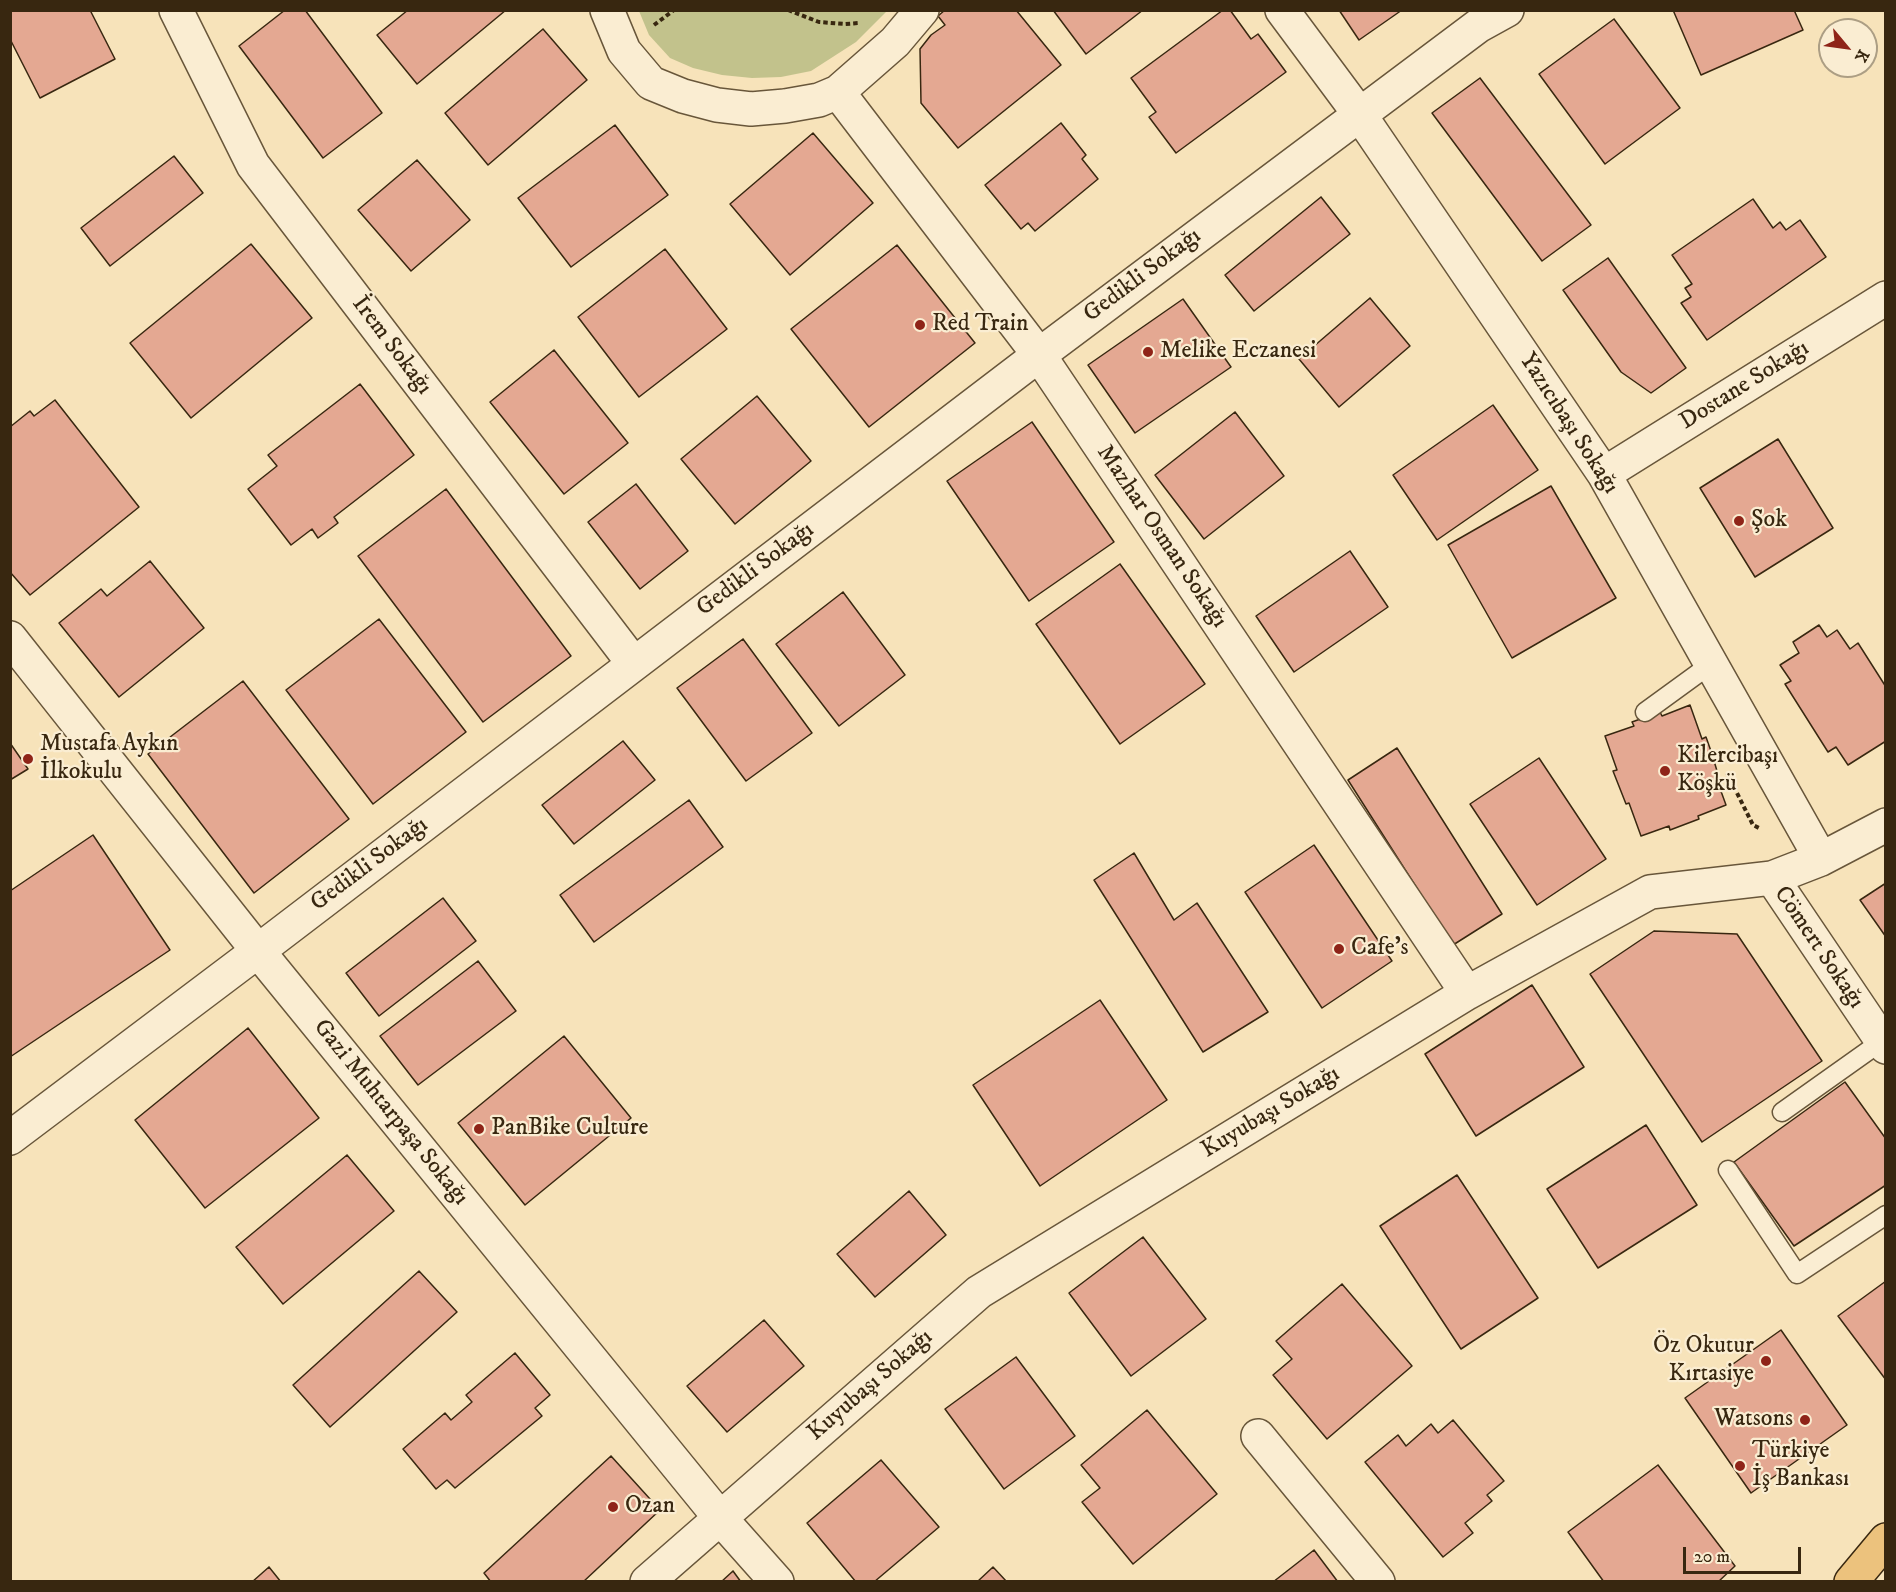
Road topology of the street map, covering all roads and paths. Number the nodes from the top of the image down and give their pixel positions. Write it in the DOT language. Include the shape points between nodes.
graph roads {
  1 [pos="176,10"];
  2 [pos="607,10"];
  3 [pos="788,10"];
  4 [pos="922,10"];
  5 [pos="1282,10"];
  6 [pos="1507,10"];
  7 [pos="863,22"];
  8 [pos="838,92"];
  9 [pos="1360,115"];
  10 [pos="1886,298"];
  11 [pos="1038,355"];
  12 [pos="1604,474"];
  13 [pos="10,638"];
  14 [pos="634,664"];
  15 [pos="1712,664"];
  16 [pos="1645,712"];
  17 [pos="1886,825"];
  18 [pos="1821,859"];
  19 [pos="1772,878"];
  20 [pos="258,951"];
  21 [pos="1467,993"];
  22 [pos="1883,1044"];
  23 [pos="1782,1112"];
  24 [pos="10,1138"];
  25 [pos="1728,1170"];
  26 [pos="1886,1215"];
  27 [pos="1258,1436"];
  28 [pos="721,1519"];
  29 [pos="1886,1540"];
  30 [pos="647,1581"];
  31 [pos="777,1581"];
  32 [pos="1378,1581"];
  33 [pos="1851,1581"];
  1 -- 14 [label="street, İrem Sokağı" via="253,165"];
  2 -- 8 [label="street" via="624,51 651,83 683,96 751,109 819,100"];
  3 -- 7 [label="path" via="819,22"];
  4 -- 8 [label="street" via="895,42"];
  5 -- 9 [label="street, Yazıcıbaşı Sokağı"];
  6 -- 9 [label="street, Gedikli Sokağı" via="1478,26"];
  8 -- 11 [label="street, Mazhar Osman Sokağı"];
  9 -- 11 [label="street, Gedikli Sokağı"];
  9 -- 12 [label="street, Yazıcıbaşı Sokağı"];
  10 -- 12 [label="street, Dostane Sokağı"];
  11 -- 14 [label="street, Gedikli Sokağı"];
  11 -- 21 [label="street, Mazhar Osman Sokağı"];
  12 -- 15 [label="street, Yazıcıbaşı Sokağı"];
  13 -- 20 [label="street, Gazi Muhtarpaşa Sokağı"];
  14 -- 20 [label="street, Gedikli Sokağı"];
  15 -- 16 [label="lane"];
  15 -- 18 [label="street, Yazıcıbaşı Sokağı"];
  17 -- 18 [label="street, Kuyubaşı Sokağı"];
  18 -- 19 [label="street, Kuyubaşı Sokağı"];
  19 -- 21 [label="street, Kuyubaşı Sokağı" via="1650,892"];
  19 -- 22 [label="street, Cömert Sokağı"];
  20 -- 24 [label="street, Gedikli Sokağı"];
  20 -- 28 [label="street, Gazi Muhtarpaşa Sokağı"];
  21 -- 28 [label="street, Kuyubaşı Sokağı" via="979,1292"];
  22 -- 23 [label="lane"];
  25 -- 26 [label="lane" via="1797,1274"];
  27 -- 32 [label="street"];
  28 -- 30 [label="street, Kuyubaşı Sokağı"];
  28 -- 31 [label="street, Gazi Muhtarpaşa Sokağı"];
  29 -- 33 [label="main road"];
}
